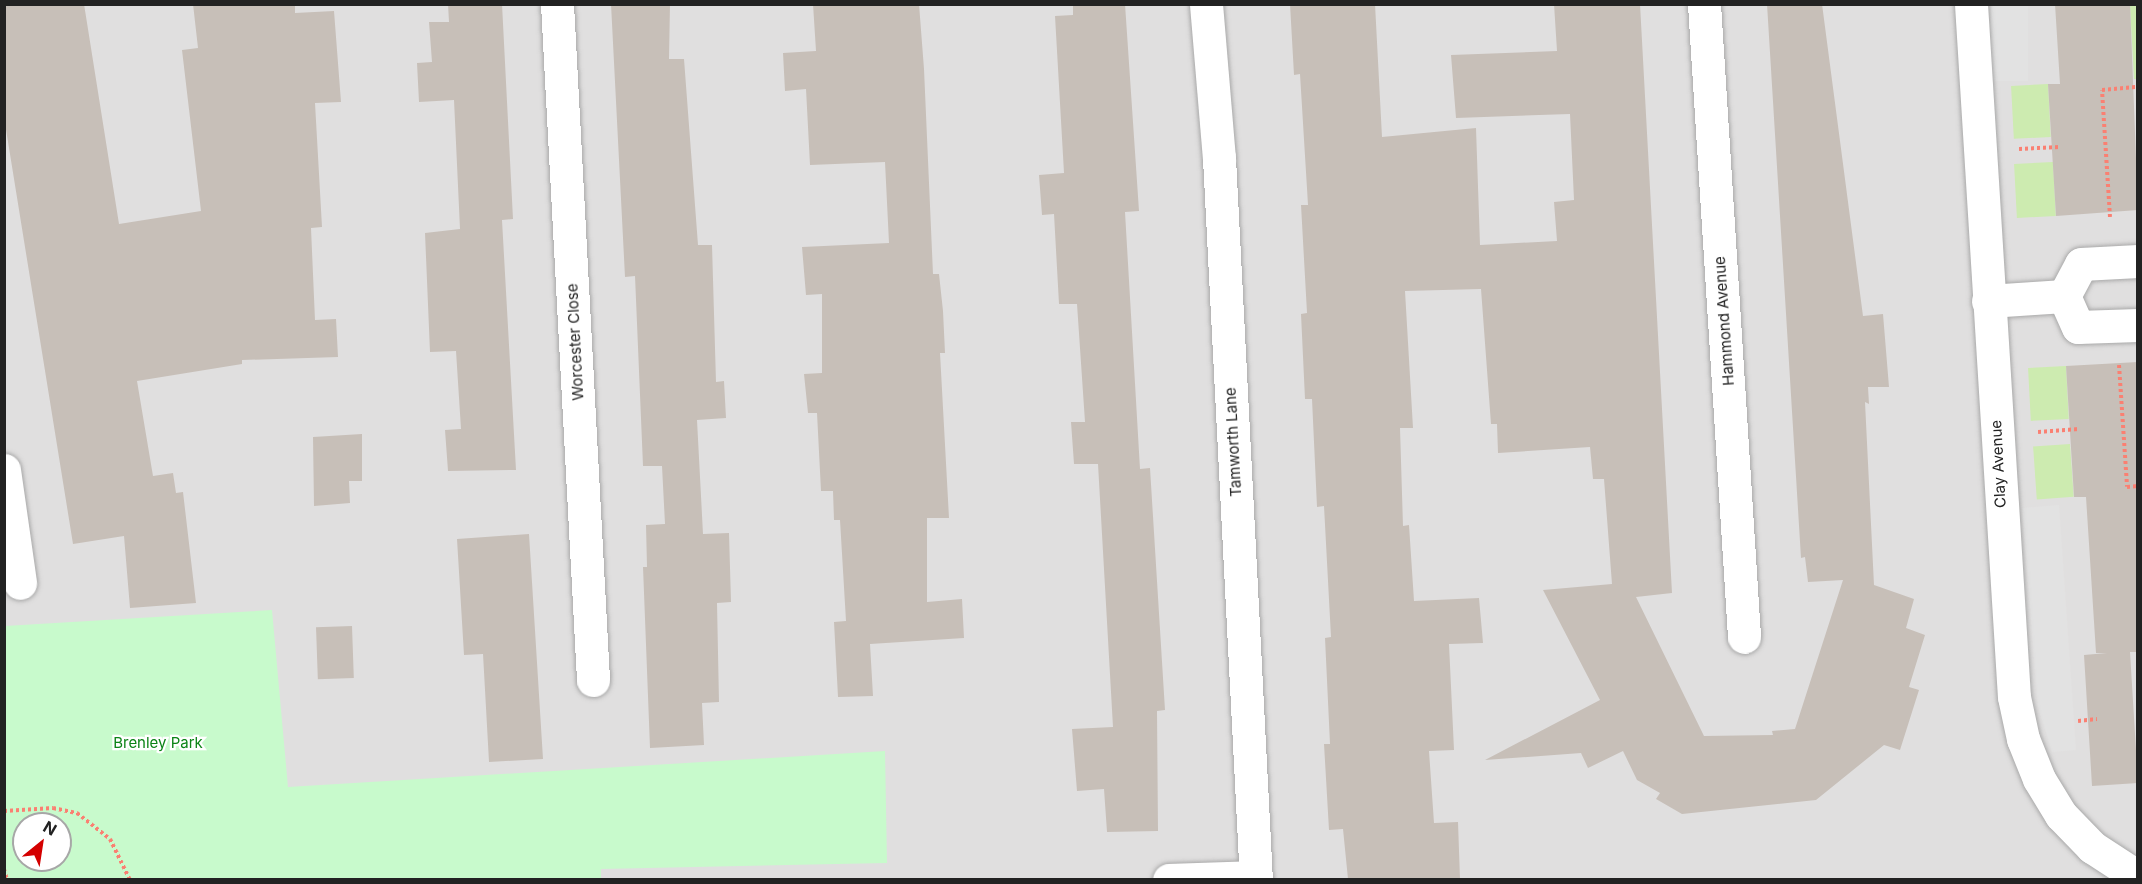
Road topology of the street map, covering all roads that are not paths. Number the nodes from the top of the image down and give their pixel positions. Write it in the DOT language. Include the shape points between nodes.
graph roads {
  1 [pos="557,4"];
  2 [pos="1206,4"];
  3 [pos="1704,4"];
  4 [pos="1971,4"];
  5 [pos="2138,261"];
  6 [pos="2064,296"];
  7 [pos="1988,301"];
  8 [pos="2138,325"];
  9 [pos="4,470"];
  10 [pos="20,583"];
  11 [pos="1744,637"];
  12 [pos="593,680"];
  13 [pos="2138,877"];
  14 [pos="1256,878"];
  15 [pos="1169,879"];
  1 -- 12 [label="street, Worcester Close"];
  2 -- 14 [label="street, Tamworth Lane" via="1219,158"];
  3 -- 11 [label="street, Hammond Avenue"];
  4 -- 7 [label="street, Clay Avenue"];
  5 -- 6 [label="street" via="2081,264"];
  6 -- 7 [label="street"];
  6 -- 8 [label="street" via="2078,327"];
  7 -- 13 [label="street, Clay Avenue" via="2009,655 2023,739 2039,779 2061,815 2092,847"];
  9 -- 10 [label="street"];
  14 -- 15 [label="street"];
}
